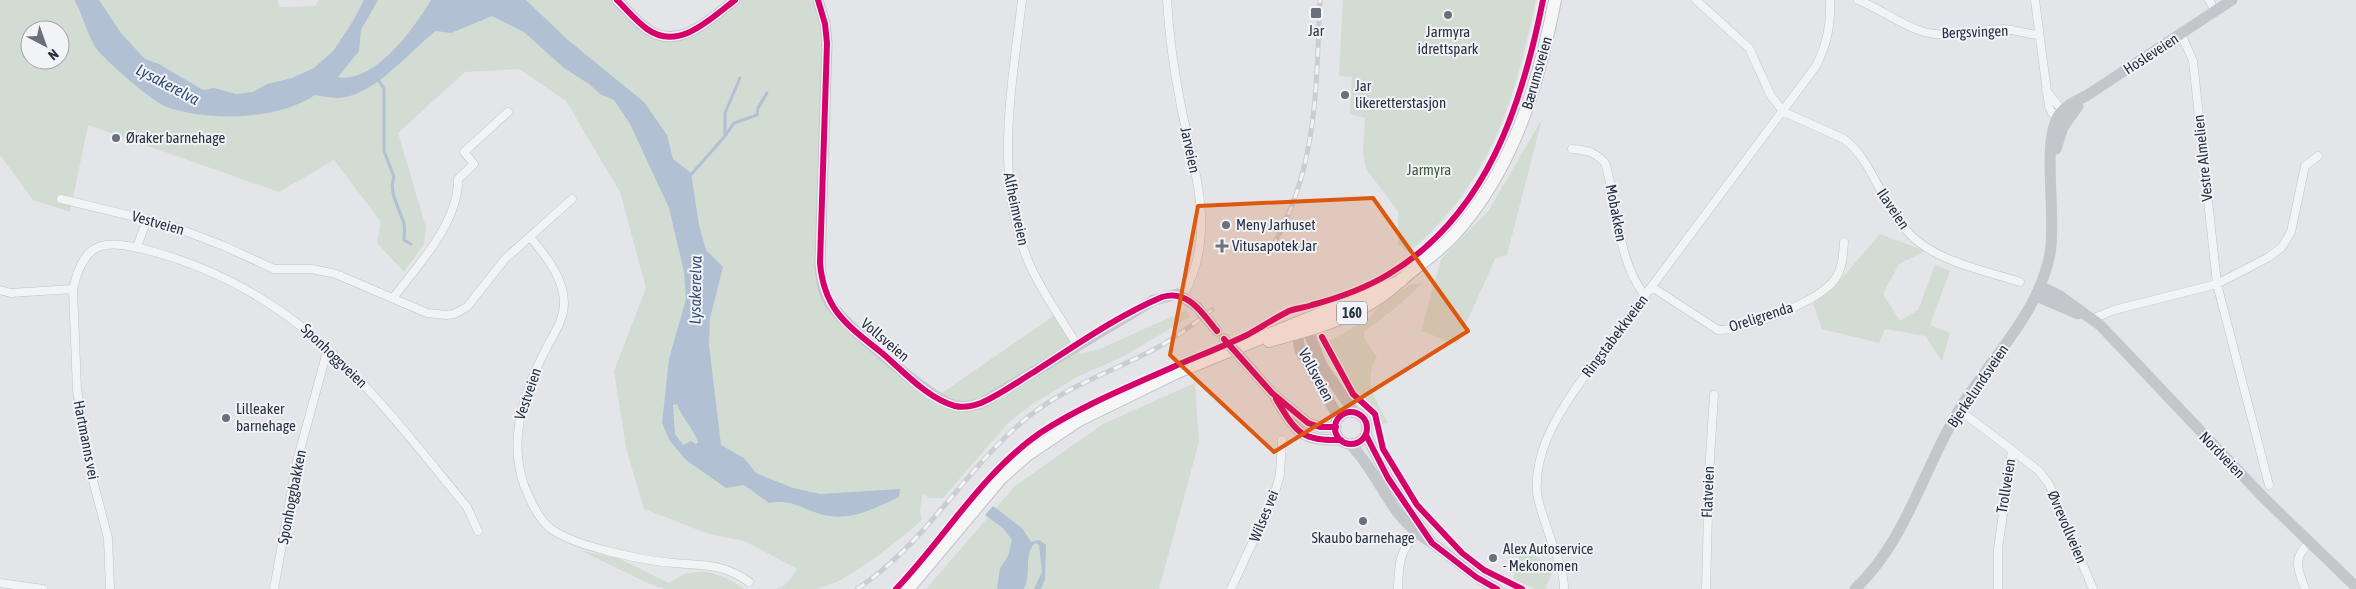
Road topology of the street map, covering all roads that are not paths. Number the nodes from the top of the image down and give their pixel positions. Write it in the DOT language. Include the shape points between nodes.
graph roads {
  1 [pos="617,0"];
  2 [pos="735,0"];
  3 [pos="818,0"];
  4 [pos="1022,0"];
  5 [pos="1167,0"];
  6 [pos="1555,0"];
  7 [pos="1696,0"];
  8 [pos="1830,0"];
  9 [pos="1858,0"];
  10 [pos="2035,0"];
  11 [pos="2209,0"];
  12 [pos="2232,0"];
  13 [pos="1879,4"];
  14 [pos="2215,11"];
  15 [pos="2038,34"];
  16 [pos="2181,34"];
  17 [pos="508,112"];
  18 [pos="1784,112"];
  19 [pos="2063,115"];
  20 [pos="1572,149"];
  21 [pos="2318,156"];
  22 [pos="61,199"];
  23 [pos="572,199"];
  24 [pos="146,219"];
  25 [pos="530,237"];
  26 [pos="1844,242"];
  27 [pos="137,248"];
  28 [pos="2020,282"];
  29 [pos="2217,284"];
  30 [pos="1652,287"];
  31 [pos="73,289"];
  32 [pos="0,290"];
  33 [pos="2038,291"];
  34 [pos="1183,296"];
  35 [pos="1645,296"];
  36 [pos="393,298"];
  37 [pos="2092,319"];
  38 [pos="1303,327"];
  39 [pos="1076,345"];
  40 [pos="328,348"];
  41 [pos="1272,393"];
  42 [pos="1714,394"];
  43 [pos="1959,410"];
  44 [pos="1354,412"];
  45 [pos="1337,422"];
  46 [pos="1366,435"];
  47 [pos="1282,440"];
  48 [pos="1345,442"];
  49 [pos="2012,450"];
  50 [pos="2268,485"];
  51 [pos="478,531"];
  52 [pos="1419,531"];
  53 [pos="2309,543"];
  54 [pos="749,582"];
  55 [pos="0,583"];
  56 [pos="2356,587"];
  57 [pos="43,589"];
  58 [pos="110,589"];
  59 [pos="274,589"];
  60 [pos="908,589"];
  61 [pos="1232,589"];
  62 [pos="1398,589"];
  63 [pos="1497,589"];
  64 [pos="1564,589"];
  65 [pos="1706,589"];
  66 [pos="1856,589"];
  67 [pos="1998,589"];
  68 [pos="2093,589"];
  69 [pos="2305,589"];
  1 -- 2 [label="main road" via="647,29 656,35 670,37 695,30"];
  3 -- 39 [label="main road, Vollsveien" via="826,24 827,43 820,263 826,295 835,310 926,390 947,403 959,406 973,406 988,400"];
  4 -- 39 [label="street, Alfheimveien" via="1008,132 1008,188 1029,263"];
  5 -- 34 [label="street, Jarveien" via="1174,75 1200,199 1203,229 1198,263"];
  6 -- 38 [label="main road, Bærumsveien / 160" via="1531,96 1503,166 1482,199 1452,237 1401,281"];
  7 -- 18 [label="street" via="1749,48 1772,96"];
  8 -- 18 [label="street, Ringstabekkveien" via="1826,47"];
  9 -- 13 [label="street, Bergsvingen"];
  10 -- 15 [label="street"];
  11 -- 14 [label="street"];
  12 -- 14 [label="main road, Hosleveien"];
  13 -- 15 [label="street, Bergsvingen" via="1893,19 1925,32 1941,35 2004,30"];
  14 -- 16 [label="main road, Hosleveien"];
  15 -- 19 [label="street" via="2045,88"];
  16 -- 19 [label="main road, Hosleveien" via="2068,105"];
  16 -- 29 [label="street, Vestre Almelien" via="2193,61"];
  17 -- 36 [label="street" via="464,152 474,164 458,179 458,198 447,223"];
  18 -- 28 [label="street, Ilaveien" via="1851,145 1905,230 1922,244 1958,261"];
  18 -- 30 [label="street, Ringstabekkveien"];
  19 -- 33 [label="main road, Bjerkelundsveien" via="2051,140 2052,237"];
  20 -- 35 [label="street, Mobakken" via="1588,150 1605,163 1626,262"];
  21 -- 29 [label="street" via="2305,166 2291,232 2282,247"];
  22 -- 24 [label="street, Vestveien"];
  23 -- 25 [label="street, Vestveien"];
  24 -- 27 [label="street"];
  24 -- 36 [label="street, Vestveien" via="200,236 274,269 322,270"];
  25 -- 36 [label="street, Vestveien" via="505,259 467,307 454,314 427,313"];
  25 -- 54 [label="street, Vestveien" via="552,267 564,301 560,321 531,377 518,420 521,474 534,508 552,530 590,547 672,563 717,566"];
  26 -- 30 [label="street, Oreligrenda" via="1841,266 1835,280 1818,295 1746,326 1718,330"];
  27 -- 31 [label="street, Sponhoggveien" via="112,243 91,250 79,267"];
  27 -- 40 [label="street, Sponhoggveien" via="192,263 232,280 299,323"];
  29 -- 37 [label="street" via="2114,310"];
  29 -- 50 [label="street, Vestre Almelien"];
  30 -- 35 [label="street, Ringstabekkveien"];
  31 -- 32 [label="street" via="11,293"];
  31 -- 58 [label="street, Hartmanns vei" via="77,390 90,469 108,538"];
  33 -- 37 [label="main road, Nordveien" via="2054,306"];
  33 -- 43 [label="main road, Bjerkelundsveien" via="2013,334"];
  34 -- 39 [label="main road, Vollsveien" via="1168,295 1154,300"];
  34 -- 41 [label="main road, Vollsveien, bridge" via="1197,307"];
  35 -- 64 [label="street, Ringstabekkveien" via="1561,410 1540,459 1538,496 1561,568"];
  37 -- 53 [label="main road, Nordveien"];
  38 -- 44 [label="main road, Vollsveien" via="1322,366"];
  38 -- 45 [label="main road, Vollsveien" via="1300,350"];
  38 -- 60 [label="main road, Bærumsveien / 160" via="1266,335 1150,384 1079,420 1027,454 992,487"];
  40 -- 51 [label="street, Sponhoggveien" via="360,379 467,507"];
  40 -- 59 [label="street, Sponhoggbakken" via="297,461"];
  41 -- 45 [label="main road, Vollsveien" via="1314,426"];
  41 -- 48 [label="main road, Vollsveien" via="1304,436 1320,441"];
  42 -- 65 [label="street, Flatveien"];
  43 -- 49 [label="street, Trollveien"];
  43 -- 66 [label="main road, Bjerkelundsveien" via="1895,539"];
  44 -- 45 [label="main road" via="1343,415"];
  44 -- 46 [label="main road" via="1365,420"];
  45 -- 48 [label="main road"];
  46 -- 48 [label="main road" via="1360,442"];
  46 -- 52 [label="main road"];
  47 -- 61 [label="street, Wilses vei" via="1280,474 1274,496"];
  48 -- 52 [label="main road" via="1365,460 1392,505"];
  49 -- 67 [label="street, Trollveien" via="1998,549"];
  49 -- 68 [label="street, Øvrevollveien" via="2039,471 2049,484"];
  52 -- 62 [label="street" via="1401,554"];
  52 -- 63 [label="main road" via="1476,578"];
  53 -- 56 [label="main road, Nordveien"];
  53 -- 69 [label="street" via="2301,551 2297,563"];
  55 -- 57 [label="street"];
}
